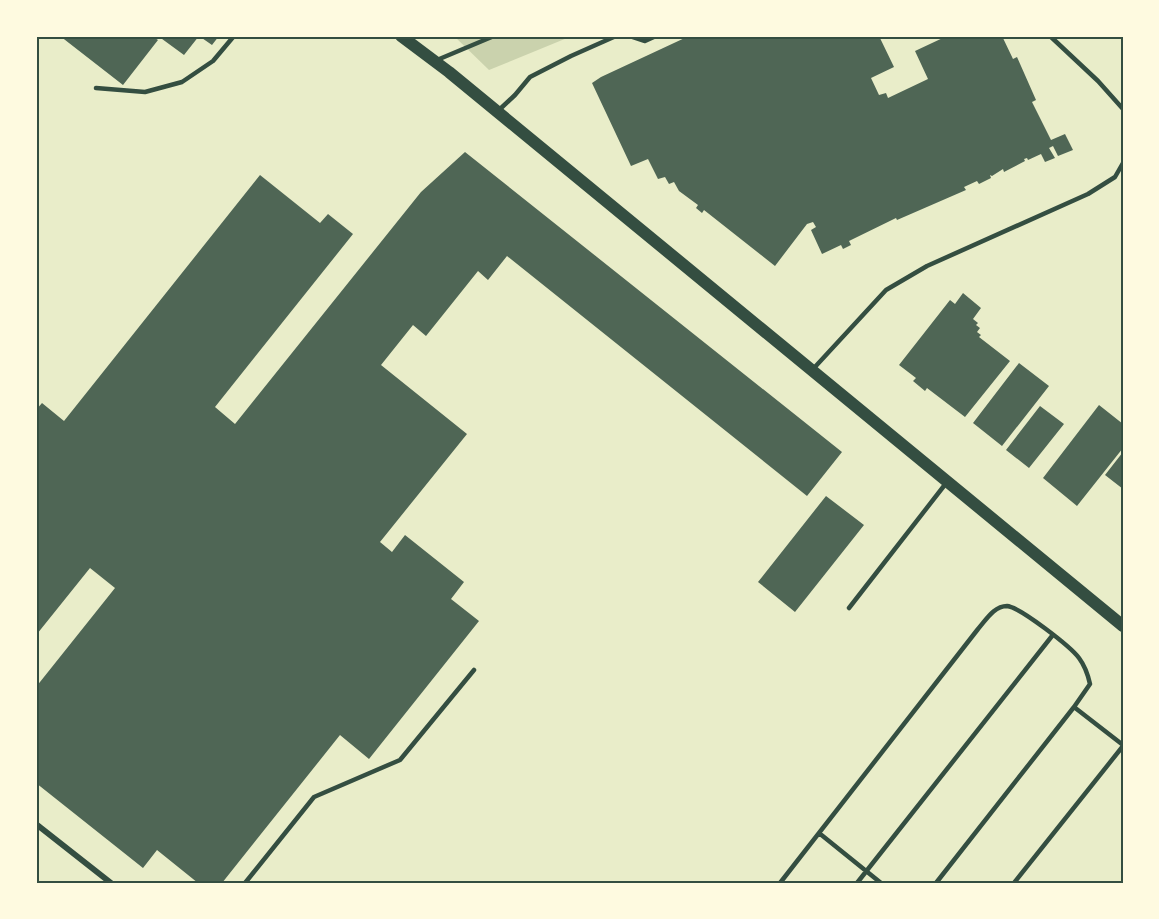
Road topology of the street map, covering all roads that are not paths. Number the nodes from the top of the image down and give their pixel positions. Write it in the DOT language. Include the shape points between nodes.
graph roads {
  1 [pos="234,36"];
  2 [pos="401,36"];
  3 [pos="494,36"];
  4 [pos="616,36"];
  5 [pos="630,36"];
  6 [pos="656,36"];
  7 [pos="1050,36"];
  8 [pos="434,61"];
  9 [pos="96,88"];
  10 [pos="1123,109"];
  11 [pos="497,111"];
  12 [pos="1123,164"];
  13 [pos="812,370"];
  14 [pos="947,482"];
  15 [pos="849,608"];
  16 [pos="1121,621"];
  17 [pos="1052,636"];
  18 [pos="474,670"];
  19 [pos="1074,707"];
  20 [pos="1123,745"];
  21 [pos="36,824"];
  22 [pos="819,832"];
  23 [pos="867,872"];
  24 [pos="111,883"];
  25 [pos="245,883"];
  26 [pos="780,883"];
  27 [pos="857,883"];
  28 [pos="881,883"];
  29 [pos="936,883"];
  30 [pos="1014,883"];
  1 -- 9 [label="lane" via="213,61 182,82 145,92"];
  2 -- 8 [label="main road"];
  3 -- 8 [label="lane"];
  4 -- 11 [label="lane" via="530,76"];
  5 -- 6 [label="lane" via="645,41"];
  7 -- 10 [label="lane"];
  8 -- 11 [label="main road"];
  11 -- 13 [label="main road"];
  12 -- 13 [label="lane" via="1115,177 1096,190 927,266 885,290"];
  13 -- 14 [label="main road"];
  14 -- 15 [label="lane"];
  14 -- 16 [label="main road"];
  17 -- 19 [label="lane" via="1078,657 1088,673 1090,684"];
  17 -- 22 [label="lane" via="1022,611 1006,606 995,610"];
  17 -- 23 [label="lane"];
  18 -- 25 [label="lane" via="400,760 314,797"];
  19 -- 20 [label="lane"];
  19 -- 29 [label="lane"];
  20 -- 30 [label="lane"];
  21 -- 24 [label="street"];
  22 -- 23 [label="lane"];
  22 -- 26 [label="lane"];
  23 -- 27 [label="lane"];
  23 -- 28 [label="lane"];
}
